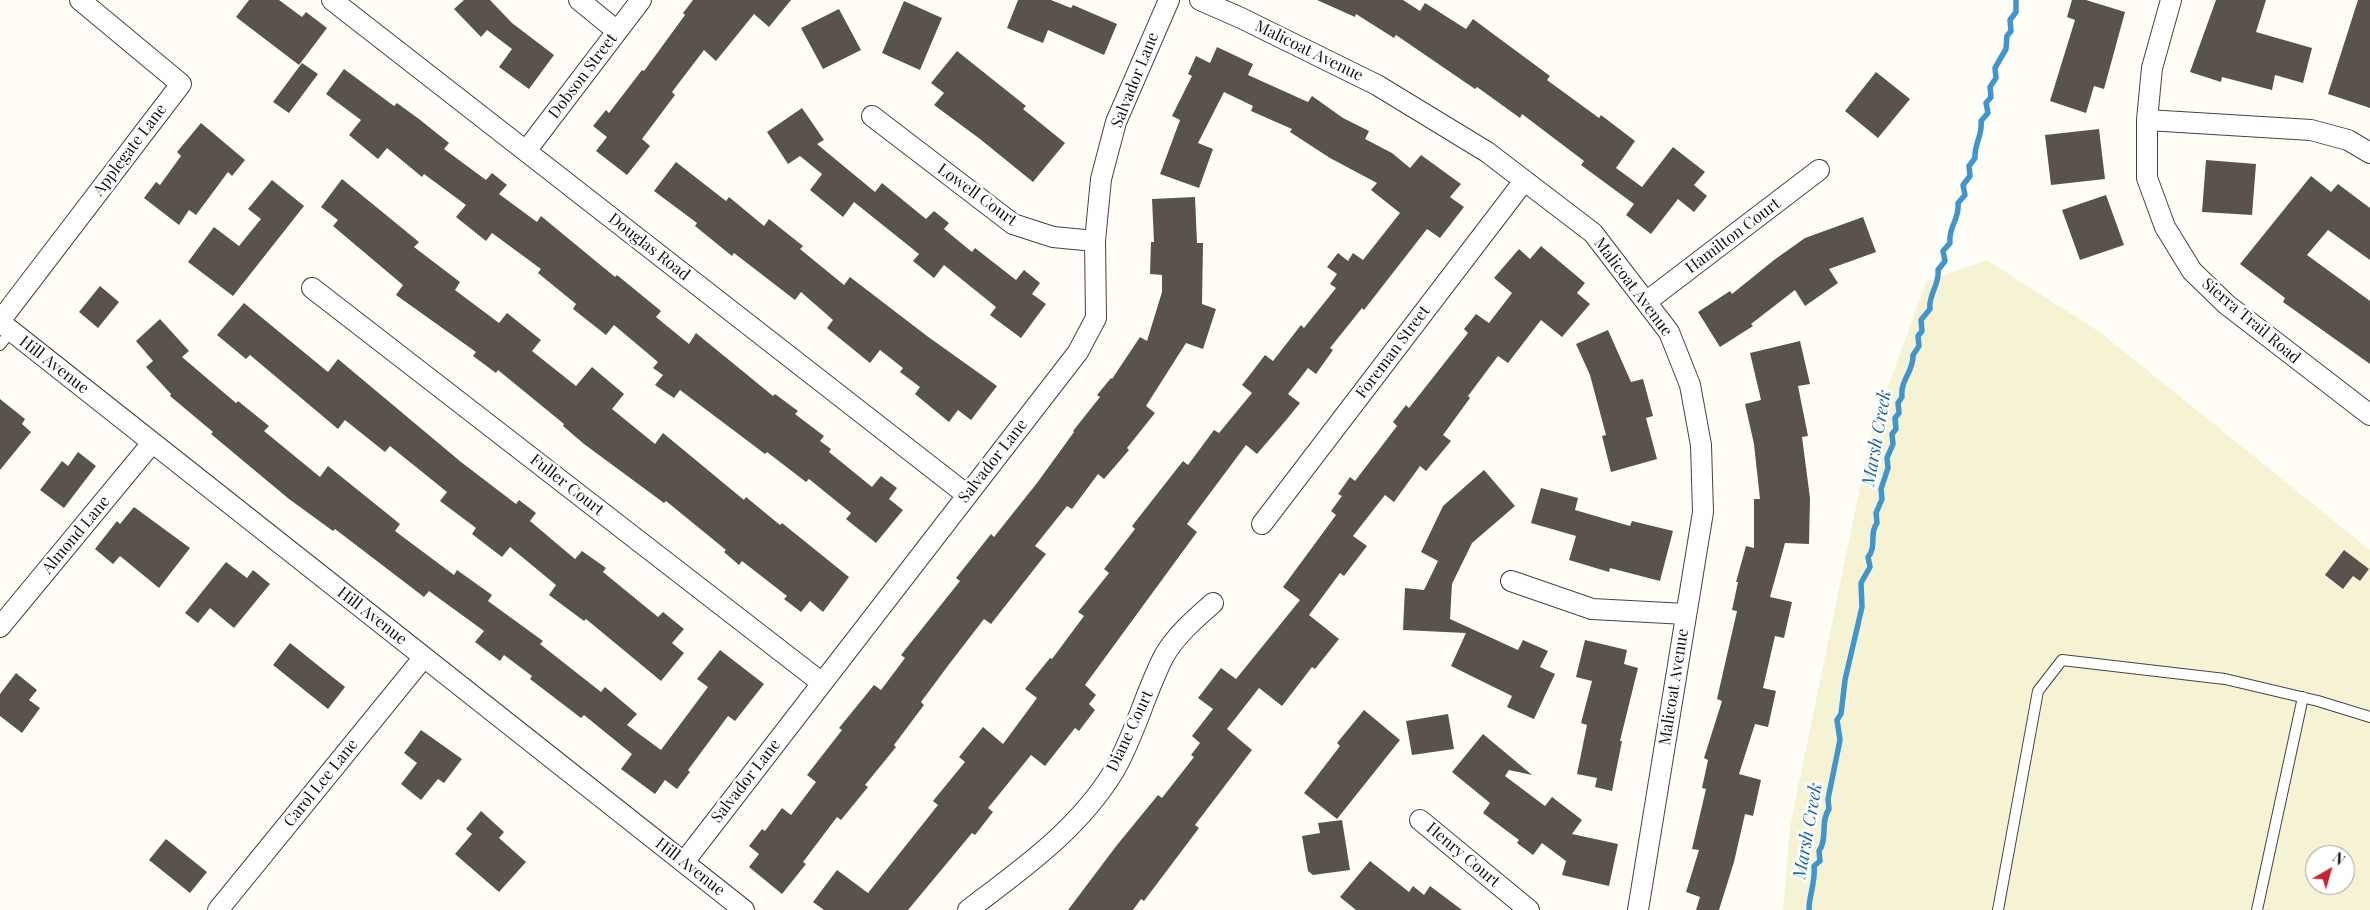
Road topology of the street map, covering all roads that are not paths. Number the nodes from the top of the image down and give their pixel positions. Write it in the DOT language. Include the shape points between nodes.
graph roads {
  1 [pos="80,0"];
  2 [pos="332,0"];
  3 [pos="579,0"];
  4 [pos="641,0"];
  5 [pos="1169,0"];
  6 [pos="1200,0"];
  7 [pos="2171,0"];
  8 [pos="617,31"];
  9 [pos="872,116"];
  10 [pos="2147,120"];
  11 [pos="526,151"];
  12 [pos="2370,153"];
  13 [pos="1819,170"];
  14 [pos="1524,180"];
  15 [pos="1096,241"];
  16 [pos="312,288"];
  17 [pos="1646,302"];
  18 [pos="3,330"];
  19 [pos="2370,415"];
  20 [pos="152,443"];
  21 [pos="967,495"];
  22 [pos="1262,524"];
  23 [pos="1511,581"];
  24 [pos="1213,603"];
  25 [pos="1686,614"];
  26 [pos="0,627"];
  27 [pos="424,657"];
  28 [pos="822,683"];
  29 [pos="2303,697"];
  30 [pos="2370,717"];
  31 [pos="1420,820"];
  32 [pos="684,862"];
  33 [pos="218,910"];
  34 [pos="744,910"];
  35 [pos="968,910"];
  36 [pos="1529,910"];
  37 [pos="1638,910"];
  38 [pos="1998,910"];
  39 [pos="2257,910"];
  1 -- 18 [label="street, Applegate Lane" via="181,84"];
  2 -- 11 [label="street, Douglas Road"];
  3 -- 8 [label="street"];
  4 -- 8 [label="street, Dobson Street"];
  5 -- 15 [label="street, Salvador Lane" via="1116,122 1101,179"];
  6 -- 14 [label="street, Malicoat Avenue" via="1377,85 1487,152"];
  7 -- 10 [label="street, Sierra Trail Road" via="2152,68"];
  8 -- 11 [label="street, Dobson Street"];
  9 -- 15 [label="street, Lowell Court" via="1013,224 1053,237"];
  10 -- 12 [label="street" via="2311,130 2348,140"];
  10 -- 19 [label="street, Sierra Trail Road" via="2147,178 2165,227 2192,271 2226,304"];
  11 -- 21 [label="street, Douglas Road"];
  13 -- 17 [label="street, Hamilton Court"];
  14 -- 17 [label="street, Malicoat Avenue" via="1593,233"];
  14 -- 22 [label="street, Foreman Street"];
  15 -- 21 [label="street, Salvador Lane" via="1096,318 1078,352"];
  16 -- 28 [label="street, Fuller Court"];
  17 -- 25 [label="street, Malicoat Avenue" via="1670,332 1690,385 1701,445 1704,512"];
  18 -- 20 [label="street, Hill Avenue"];
  20 -- 26 [label="street, Almond Lane"];
  20 -- 27 [label="street, Hill Avenue"];
  21 -- 28 [label="street, Salvador Lane"];
  23 -- 25 [label="street" via="1592,609"];
  24 -- 35 [label="street, Diane Court" via="1165,654 1114,771 1080,818 1038,857"];
  25 -- 37 [label="street, Malicoat Avenue"];
  27 -- 32 [label="street, Hill Avenue"];
  27 -- 33 [label="street, Carol Lee Lane"];
  28 -- 32 [label="street, Salvador Lane"];
  29 -- 30 [label="lane"];
  29 -- 38 [label="lane" via="2225,678 2062,660 2038,691"];
  29 -- 39 [label="lane"];
  31 -- 36 [label="street, Henry Court"];
  32 -- 34 [label="street, Hill Avenue"];
}
